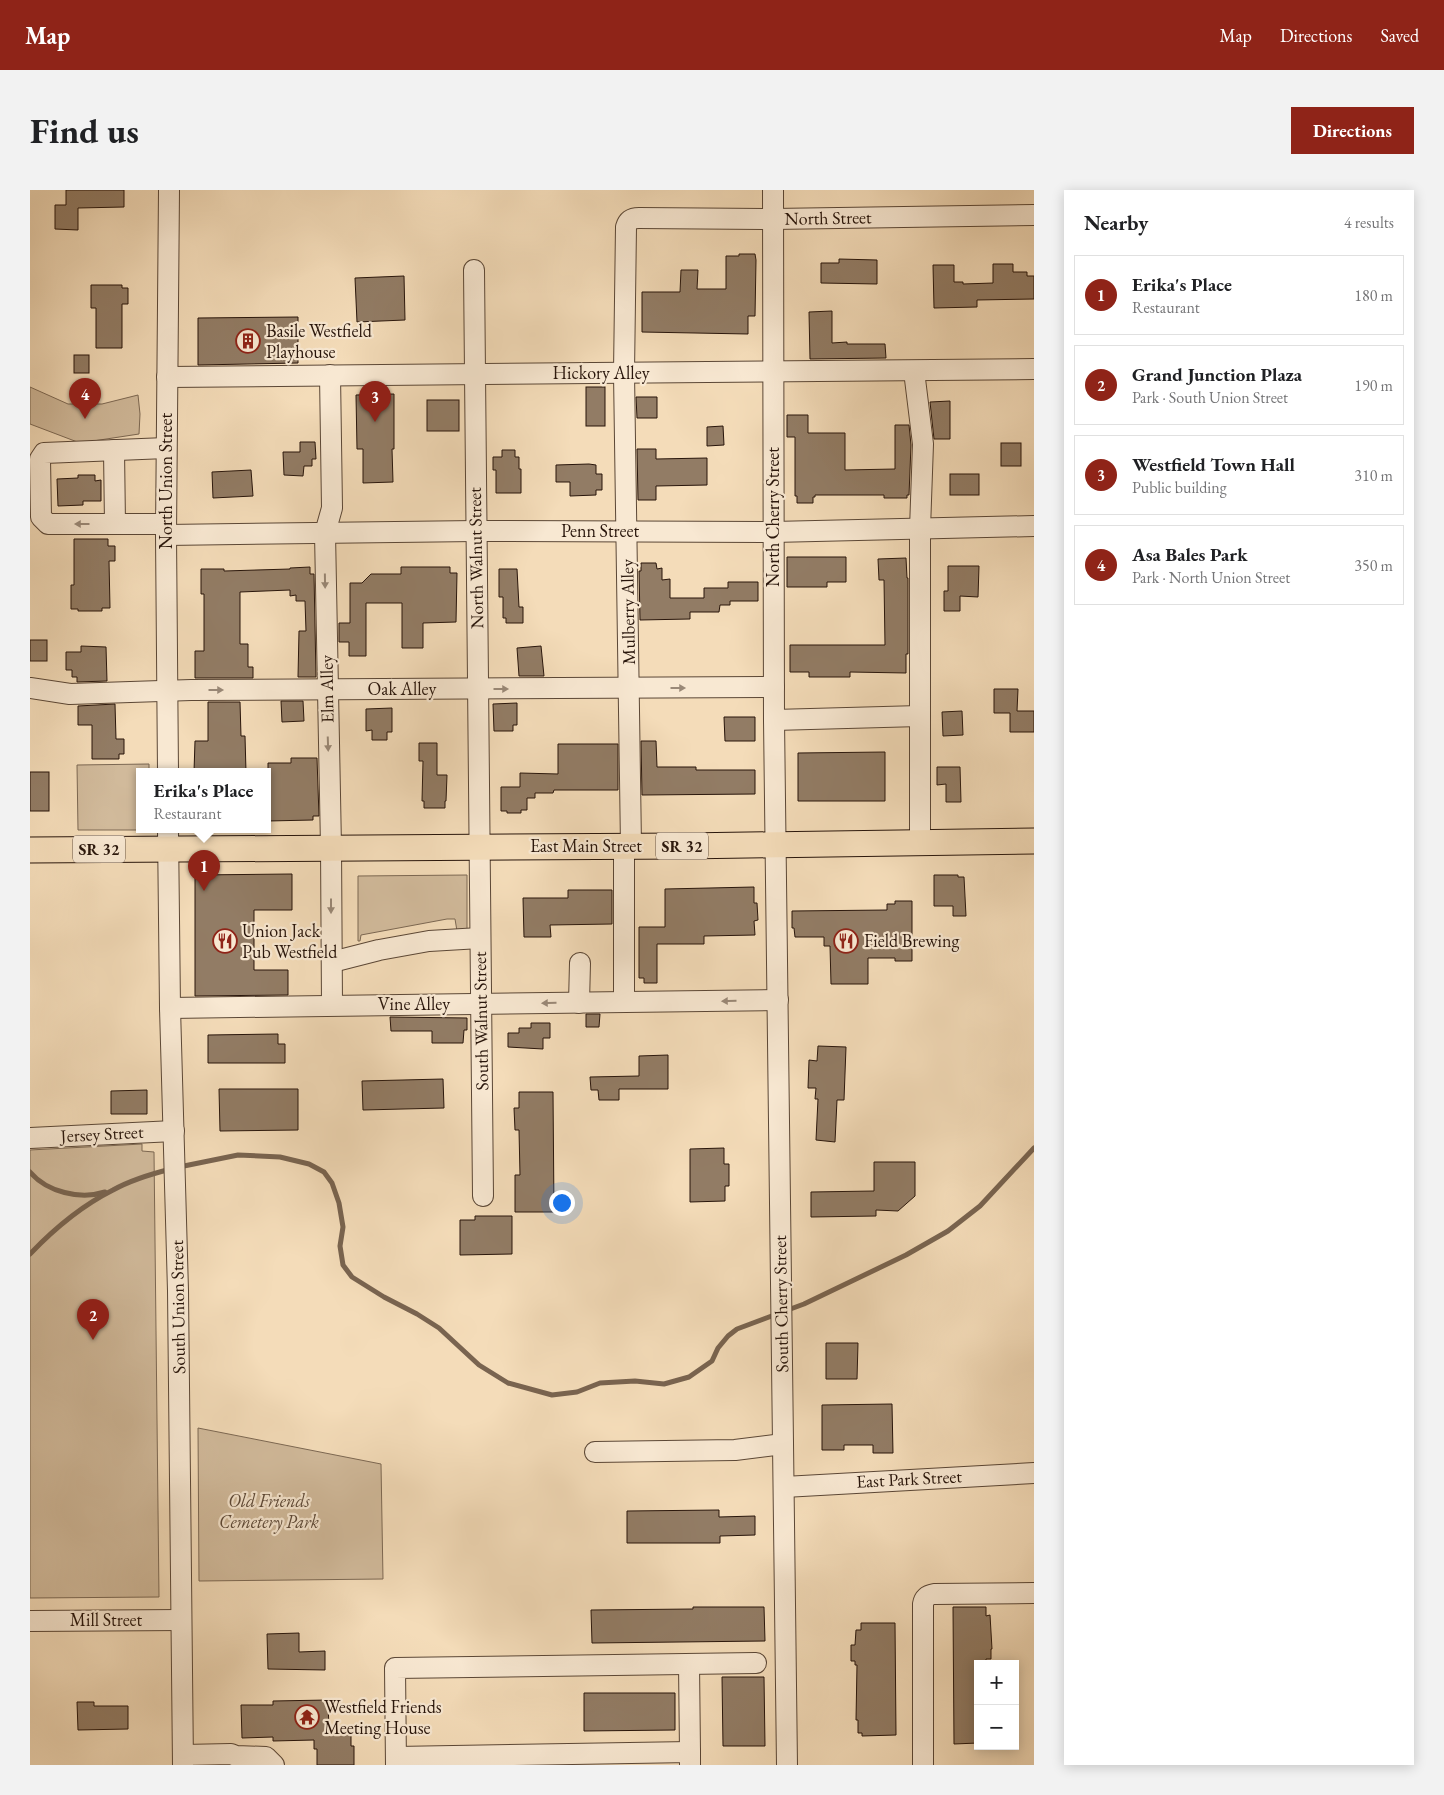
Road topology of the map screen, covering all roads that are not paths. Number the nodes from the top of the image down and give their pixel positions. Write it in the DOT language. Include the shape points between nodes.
graph roads {
  1 [pos="169,190"];
  2 [pos="773,190"];
  3 [pos="1034,215"];
  4 [pos="773,219"];
  5 [pos="626,227"];
  6 [pos="474,270"];
  7 [pos="1034,369"];
  8 [pos="914,371"];
  9 [pos="773,372"];
  10 [pos="624,373"];
  11 [pos="474,374"];
  12 [pos="330,375"];
  13 [pos="167,377"];
  14 [pos="166,448"];
  15 [pos="114,450"];
  16 [pos="115,524"];
  17 [pos="1034,526"];
  18 [pos="920,529"];
  19 [pos="166,530"];
  20 [pos="476,531"];
  21 [pos="626,531"];
  22 [pos="773,532"];
  23 [pos="325,533"];
  24 [pos="774,687"];
  25 [pos="30,688"];
  26 [pos="629,688"];
  27 [pos="327,689"];
  28 [pos="477,689"];
  29 [pos="167,690"];
  30 [pos="920,716"];
  31 [pos="774,720"];
  32 [pos="168,768"];
  33 [pos="169,839"];
  34 [pos="1034,841"];
  35 [pos="920,842"];
  36 [pos="776,843"];
  37 [pos="479,846"];
  38 [pos="627,846"];
  39 [pos="331,847"];
  40 [pos="30,850"];
  41 [pos="480,938"];
  42 [pos="332,962"];
  43 [pos="580,963"];
  44 [pos="778,1000"];
  45 [pos="579,1002"];
  46 [pos="624,1002"];
  47 [pos="332,1004"];
  48 [pos="481,1004"];
  49 [pos="170,1008"];
  50 [pos="30,1138"];
  51 [pos="174,1140"];
  52 [pos="483,1196"];
  53 [pos="783,1444"];
  54 [pos="595,1452"];
  55 [pos="1034,1473"];
  56 [pos="784,1487"];
  57 [pos="1034,1593"];
  58 [pos="182,1620"];
  59 [pos="30,1621"];
  60 [pos="756,1663"];
  61 [pos="689,1664"];
  62 [pos="690,1758"];
  63 [pos="183,1760"];
  64 [pos="237,1761"];
  65 [pos="396,1761"];
  66 [pos="274,1765"];
  67 [pos="787,1765"];
  68 [pos="923,1765"];
  1 -- 13 [label="street, North Union Street"];
  2 -- 4 [label="street, North Cherry Street"];
  3 -- 4 [label="street, North Street"];
  4 -- 5 [label="street, North Street" via="634,218"];
  4 -- 9 [label="street, North Cherry Street"];
  5 -- 10 [label="street, Mulberry Alley"];
  6 -- 11 [label="street, North Walnut Street"];
  7 -- 8 [label="street, Hickory Alley"];
  8 -- 9 [label="street, Hickory Alley"];
  8 -- 18 [label="street" via="923,444"];
  9 -- 10 [label="street, Hickory Alley"];
  9 -- 22 [label="street, North Cherry Street"];
  10 -- 11 [label="street, Hickory Alley"];
  10 -- 21 [label="street, Mulberry Alley"];
  11 -- 12 [label="street, Hickory Alley"];
  11 -- 20 [label="street, North Walnut Street"];
  12 -- 13 [label="street, Hickory Alley"];
  12 -- 23 [label="street, Elm Alley" via="332,508"];
  13 -- 14 [label="street, North Union Street"];
  14 -- 15 [label="street"];
  14 -- 19 [label="street, North Union Street"];
  15 -- 16 [label="street"];
  16 -- 15 [label="street, Penn Street, one-way" via="48,524 41,517 40,459 44,453"];
  16 -- 19 [label="street, Penn Street"];
  17 -- 18 [label="street, Penn Street"];
  18 -- 22 [label="street, Penn Street"];
  18 -- 30 [label="street"];
  19 -- 23 [label="street, Penn Street"];
  19 -- 29 [label="street, North Union Street"];
  20 -- 21 [label="street, Penn Street"];
  20 -- 23 [label="street, Penn Street"];
  20 -- 28 [label="street, North Walnut Street"];
  21 -- 22 [label="street, Penn Street"];
  21 -- 26 [label="street, Mulberry Alley"];
  22 -- 24 [label="street, North Cherry Street"];
  23 -- 27 [label="street, Elm Alley, one-way"];
  26 -- 24 [label="street, Oak Alley, one-way"];
  24 -- 31 [label="street, North Cherry Street"];
  25 -- 29 [label="street, Oak Alley" via="70,694"];
  28 -- 26 [label="street, Oak Alley, one-way"];
  26 -- 38 [label="street, Mulberry Alley"];
  27 -- 28 [label="street, Oak Alley"];
  29 -- 27 [label="street, Oak Alley, one-way"];
  27 -- 39 [label="street, Elm Alley, one-way"];
  28 -- 37 [label="street, North Walnut Street"];
  29 -- 32 [label="street, North Union Street"];
  30 -- 31 [label="street"];
  30 -- 35 [label="street"];
  31 -- 36 [label="street, North Cherry Street"];
  33 -- 39 [label="main road, East Main Street / SR 32"];
  33 -- 40 [label="main road, SR 32"];
  33 -- 49 [label="street, South Union Street"];
  34 -- 35 [label="main road, East Main Street / SR 32"];
  35 -- 36 [label="main road, East Main Street / SR 32"];
  36 -- 38 [label="main road, East Main Street / SR 32"];
  36 -- 44 [label="street, South Cherry Street"];
  37 -- 38 [label="main road, East Main Street / SR 32"];
  37 -- 39 [label="main road, East Main Street / SR 32"];
  37 -- 41 [label="street, South Walnut Street"];
  38 -- 46 [label="street, Mulberry Alley"];
  39 -- 42 [label="street, Elm Alley, one-way"];
  41 -- 42 [label="street" via="429,941"];
  41 -- 48 [label="street, South Walnut Street"];
  42 -- 47 [label="street, Elm Alley"];
  43 -- 45 [label="street"];
  44 -- 46 [label="street, Vine Alley, one-way"];
  44 -- 53 [label="street, South Cherry Street"];
  45 -- 46 [label="street, Vine Alley"];
  45 -- 48 [label="street, Vine Alley, one-way"];
  47 -- 48 [label="street, Vine Alley"];
  47 -- 49 [label="street, Vine Alley"];
  48 -- 52 [label="street, South Walnut Street"];
  49 -- 51 [label="street, South Union Street"];
  50 -- 51 [label="street, Jersey Street"];
  51 -- 58 [label="street, South Union Street"];
  53 -- 54 [label="street" via="735,1450"];
  53 -- 56 [label="street, South Cherry Street"];
  55 -- 56 [label="street, East Park Street"];
  56 -- 67 [label="street, South Cherry Street"];
  57 -- 68 [label="street" via="930,1594 925,1599"];
  58 -- 59 [label="street, Mill Street"];
  58 -- 63 [label="street, South Union Street"];
  60 -- 61 [label="street"];
  61 -- 62 [label="street"];
  61 -- 65 [label="street" via="396,1668"];
  62 -- 65 [label="street"];
  63 -- 64 [label="street" via="232,1754"];
  64 -- 66 [label="street" via="266,1757"];
}
